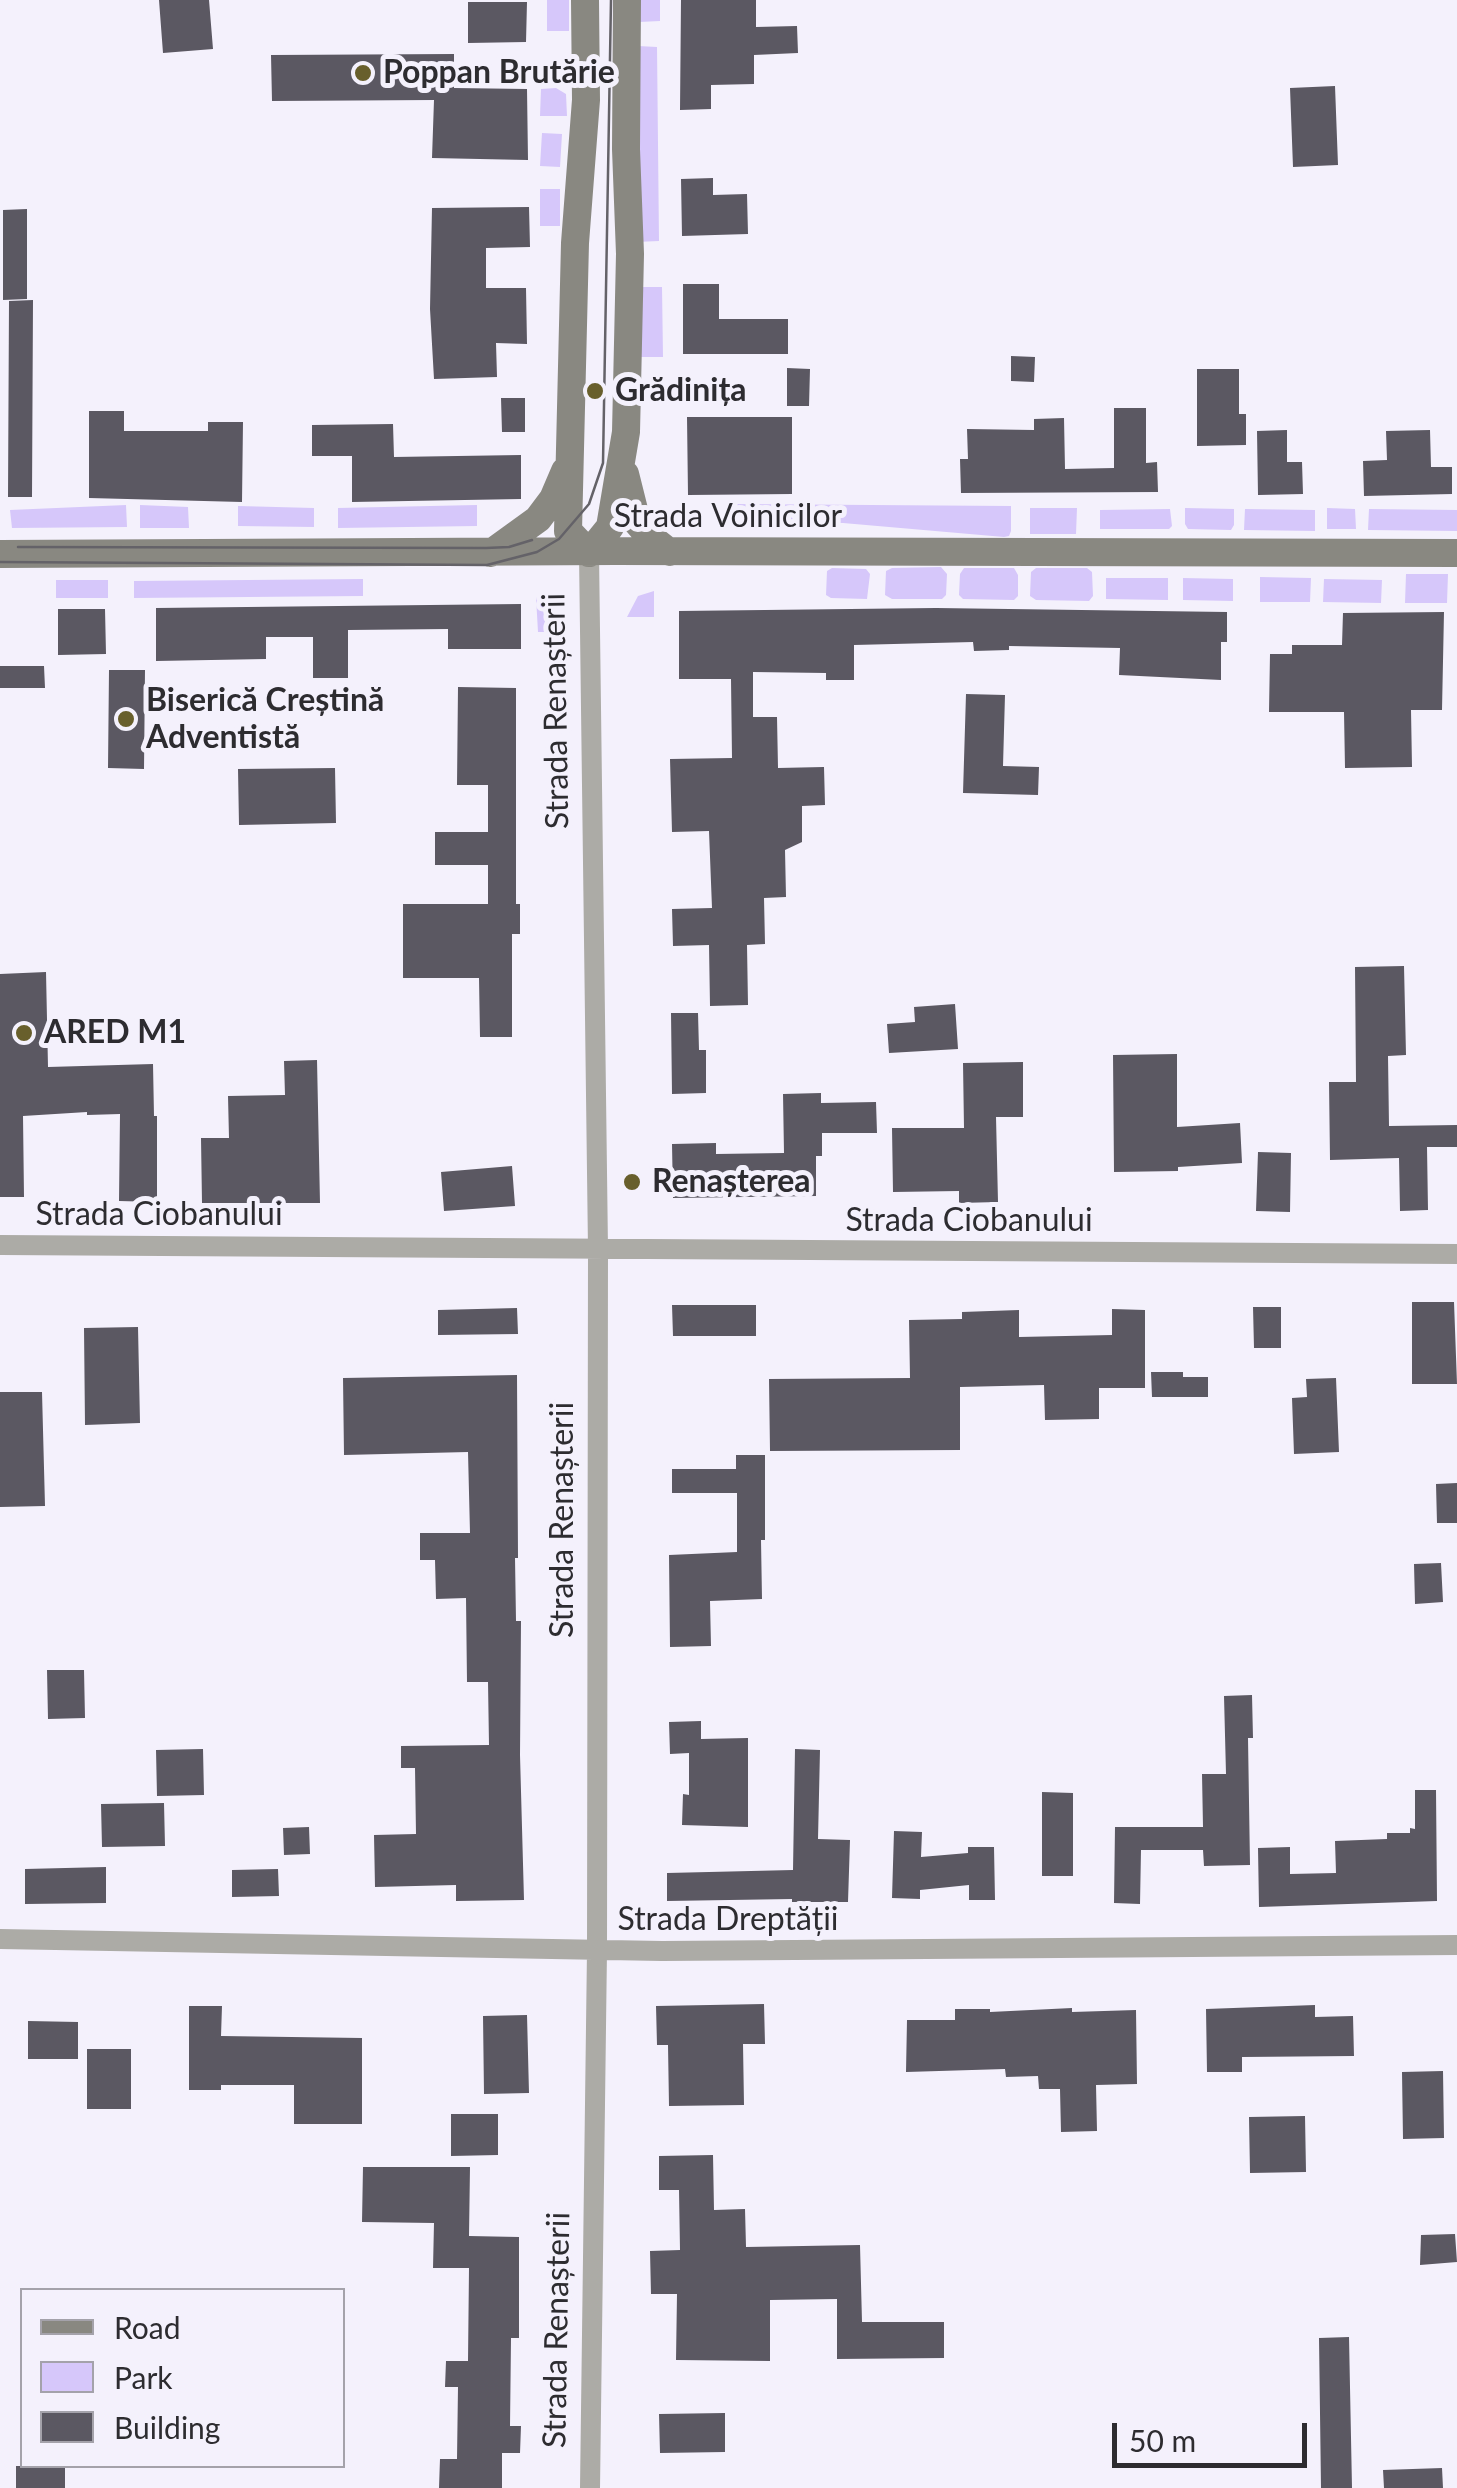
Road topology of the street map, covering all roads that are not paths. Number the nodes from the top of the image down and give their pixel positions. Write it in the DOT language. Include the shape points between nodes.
graph roads {
  1 [pos="585,0"];
  2 [pos="627,0"];
  3 [pos="570,450"];
  4 [pos="623,458"];
  5 [pos="669,552"];
  6 [pos="492,553"];
  7 [pos="589,553"];
  8 [pos="1457,553"];
  9 [pos="0,554"];
  10 [pos="0,1244"];
  11 [pos="598,1249"];
  12 [pos="1457,1254"];
  13 [pos="0,1939"];
  14 [pos="1457,1945"];
  15 [pos="597,1950"];
  16 [pos="590,2488"];
  1 -- 3 [label="main road, Strada Renașterii"];
  2 -- 4 [label="main road, Strada Renașterii" via="630,254"];
  3 -- 6 [label="main road" via="546,509"];
  3 -- 7 [label="main road, Strada Renașterii" via="568,531"];
  4 -- 5 [label="main road" via="637,522"];
  4 -- 7 [label="main road, Strada Renașterii" via="610,527"];
  5 -- 7 [label="main road, Strada Voinicilor"];
  5 -- 8 [label="main road, Strada Voinicilor"];
  6 -- 7 [label="main road, Strada Voinicilor"];
  6 -- 9 [label="main road, Strada Voinicilor"];
  7 -- 11 [label="street, Strada Renașterii"];
  10 -- 11 [label="street, Strada Ciobanului"];
  11 -- 12 [label="street, Strada Ciobanului"];
  11 -- 15 [label="street, Strada Renașterii"];
  13 -- 15 [label="street, Strada Dreptății"];
  14 -- 15 [label="street, Strada Dreptății"];
  15 -- 16 [label="street, Strada Renașterii"];
}
